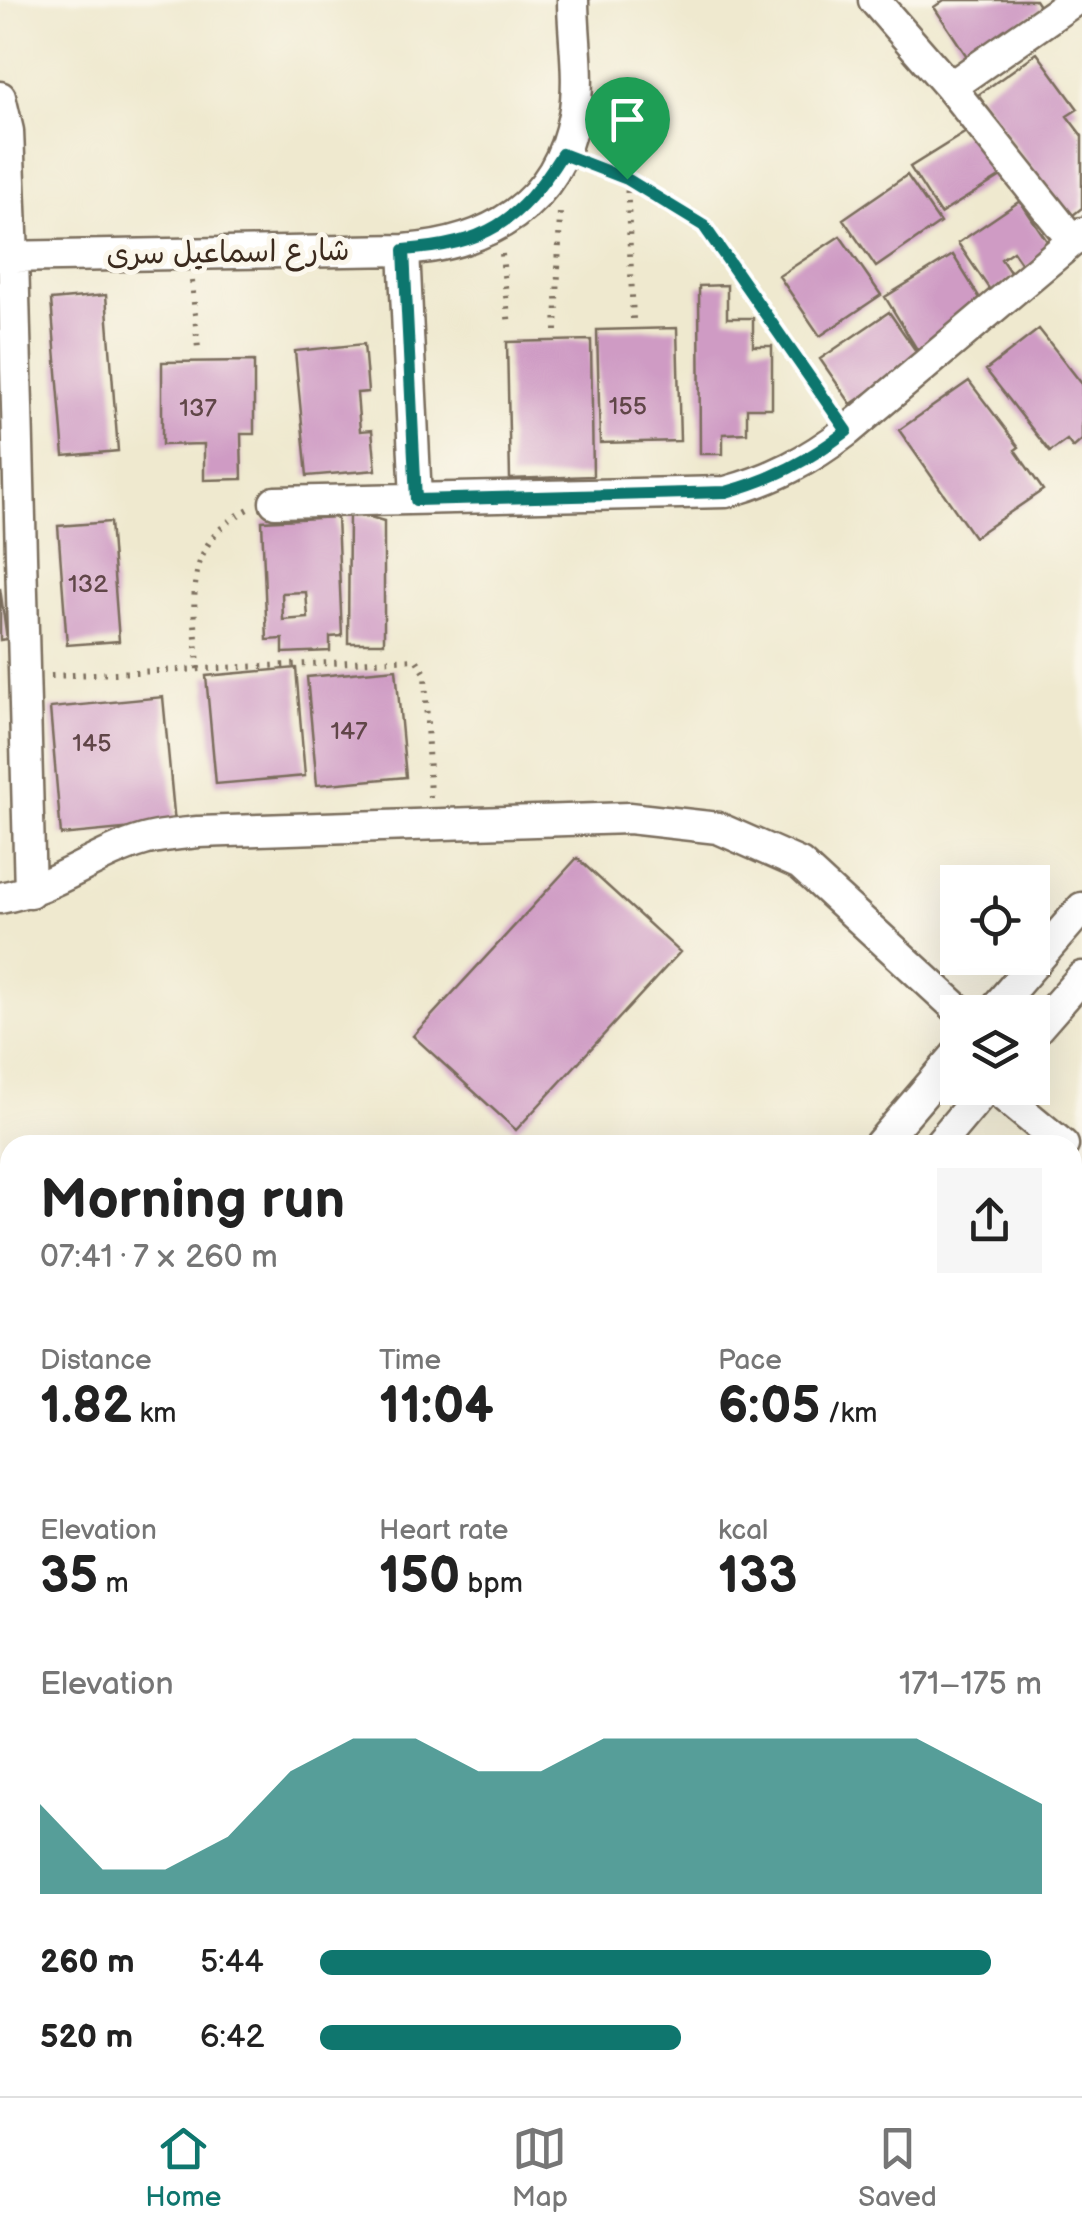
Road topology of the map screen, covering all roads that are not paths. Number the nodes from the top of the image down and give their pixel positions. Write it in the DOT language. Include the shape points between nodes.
graph roads {
  1 [pos="573,0"];
  2 [pos="874,0"];
  3 [pos="1074,0"];
  4 [pos="950,87"];
  5 [pos="0,97"];
  6 [pos="1077,237"];
  7 [pos="404,250"];
  8 [pos="7,257"];
  9 [pos="10,500"];
  10 [pos="416,500"];
  11 [pos="275,502"];
  12 [pos="15,895"];
  13 [pos="1082,908"];
  14 [pos="1082,977"];
  15 [pos="943,995"];
  16 [pos="1007,995"];
  17 [pos="1050,1013"];
  18 [pos="940,1074"];
  19 [pos="972,1105"];
  20 [pos="1015,1105"];
  21 [pos="888,1135"];
  22 [pos="946,1135"];
  23 [pos="1051,1135"];
  1 -- 7 [label="street, شارع اسماعيل سرى" via="575,113 542,187 500,227 443,247"];
  2 -- 4 [label="street"];
  3 -- 4 [label="street"];
  4 -- 6 [label="street"];
  5 -- 8 [label="street" via="8,132"];
  6 -- 10 [label="street" via="847,431 770,480 726,492"];
  7 -- 8 [label="street, شارع اسماعيل سرى"];
  7 -- 10 [label="street"];
  8 -- 9 [label="street"];
  9 -- 12 [label="street" via="25,677"];
  10 -- 11 [label="street"];
  12 -- 15 [label="street" via="146,839 198,832 630,818 718,828 800,864"];
  13 -- 16 [label="street"];
  14 -- 17 [label="street"];
  18 -- 21 [label="street"];
  19 -- 22 [label="street"];
  20 -- 23 [label="street"];
}
